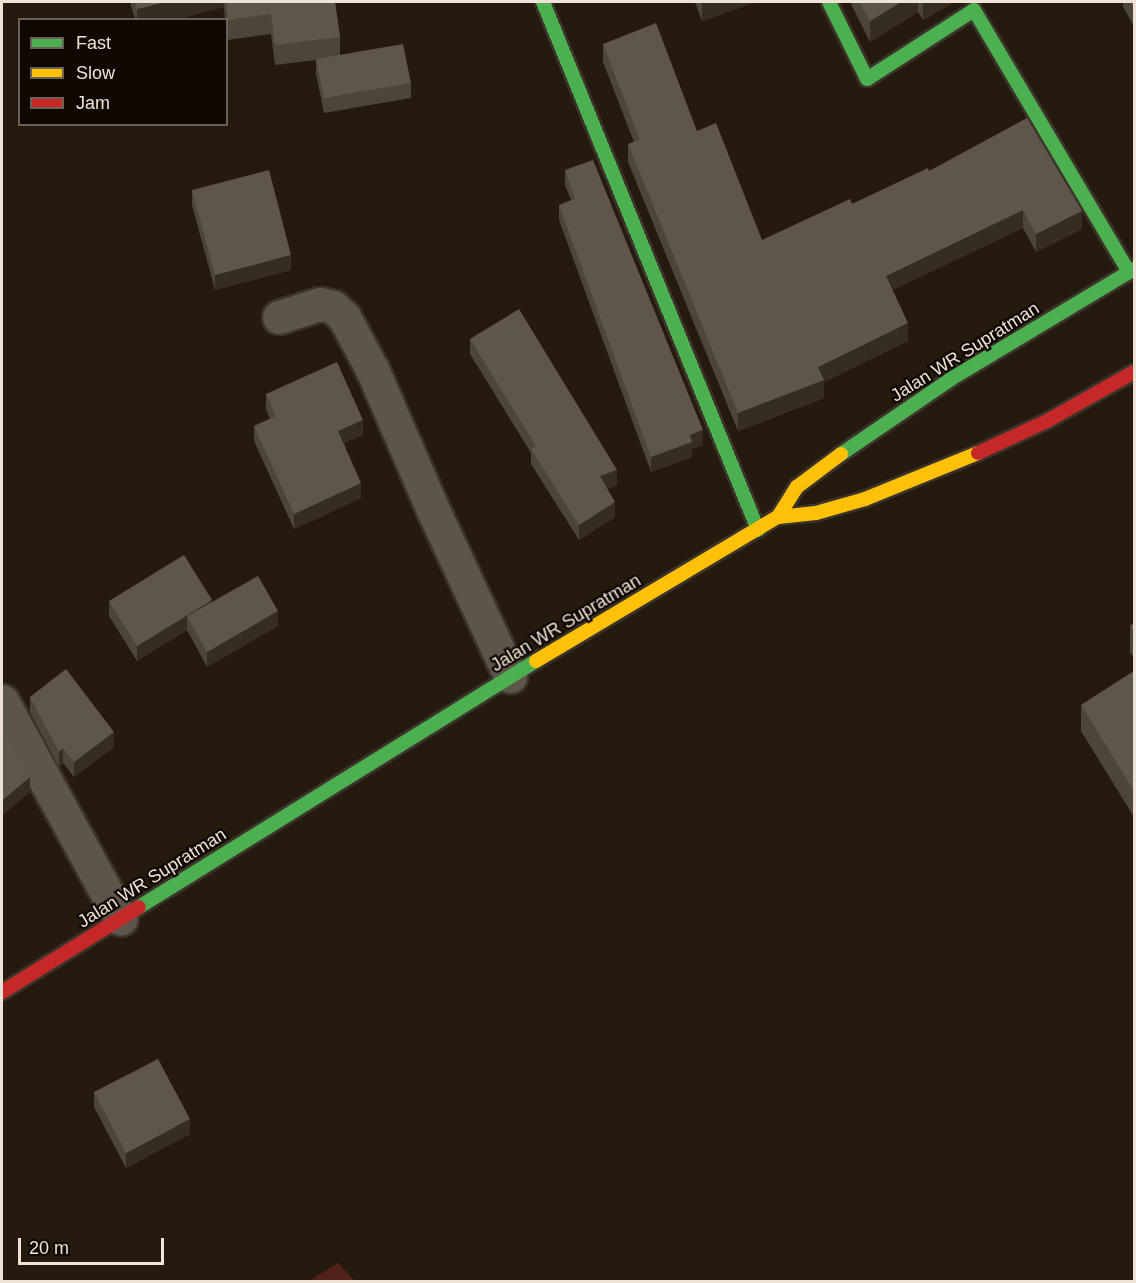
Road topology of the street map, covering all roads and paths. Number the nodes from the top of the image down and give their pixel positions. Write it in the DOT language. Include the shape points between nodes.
graph roads {
  1 [pos="543,2"];
  2 [pos="829,2"];
  3 [pos="1132,270"];
  4 [pos="279,317"];
  5 [pos="1134,372"];
  6 [pos="778,517"];
  7 [pos="758,530"];
  8 [pos="510,676"];
  9 [pos="2,701"];
  10 [pos="121,919"];
  11 [pos="2,992"];
  1 -- 7 [label="main road"];
  2 -- 3 [label="main road" via="867,79 974,10"];
  3 -- 6 [label="main road, Jalan WR Supratman" via="951,379 825,465 797,487"];
  4 -- 8 [label="street" via="321,304 345,317"];
  5 -- 6 [label="main road" via="1047,421 953,464 865,499 816,513"];
  6 -- 7 [label="main road, Jalan WR Supratman"];
  7 -- 8 [label="main road, Jalan WR Supratman"];
  8 -- 10 [label="main road, Jalan WR Supratman"];
  9 -- 10 [label="street"];
  10 -- 11 [label="main road, Jalan WR Supratman"];
}
